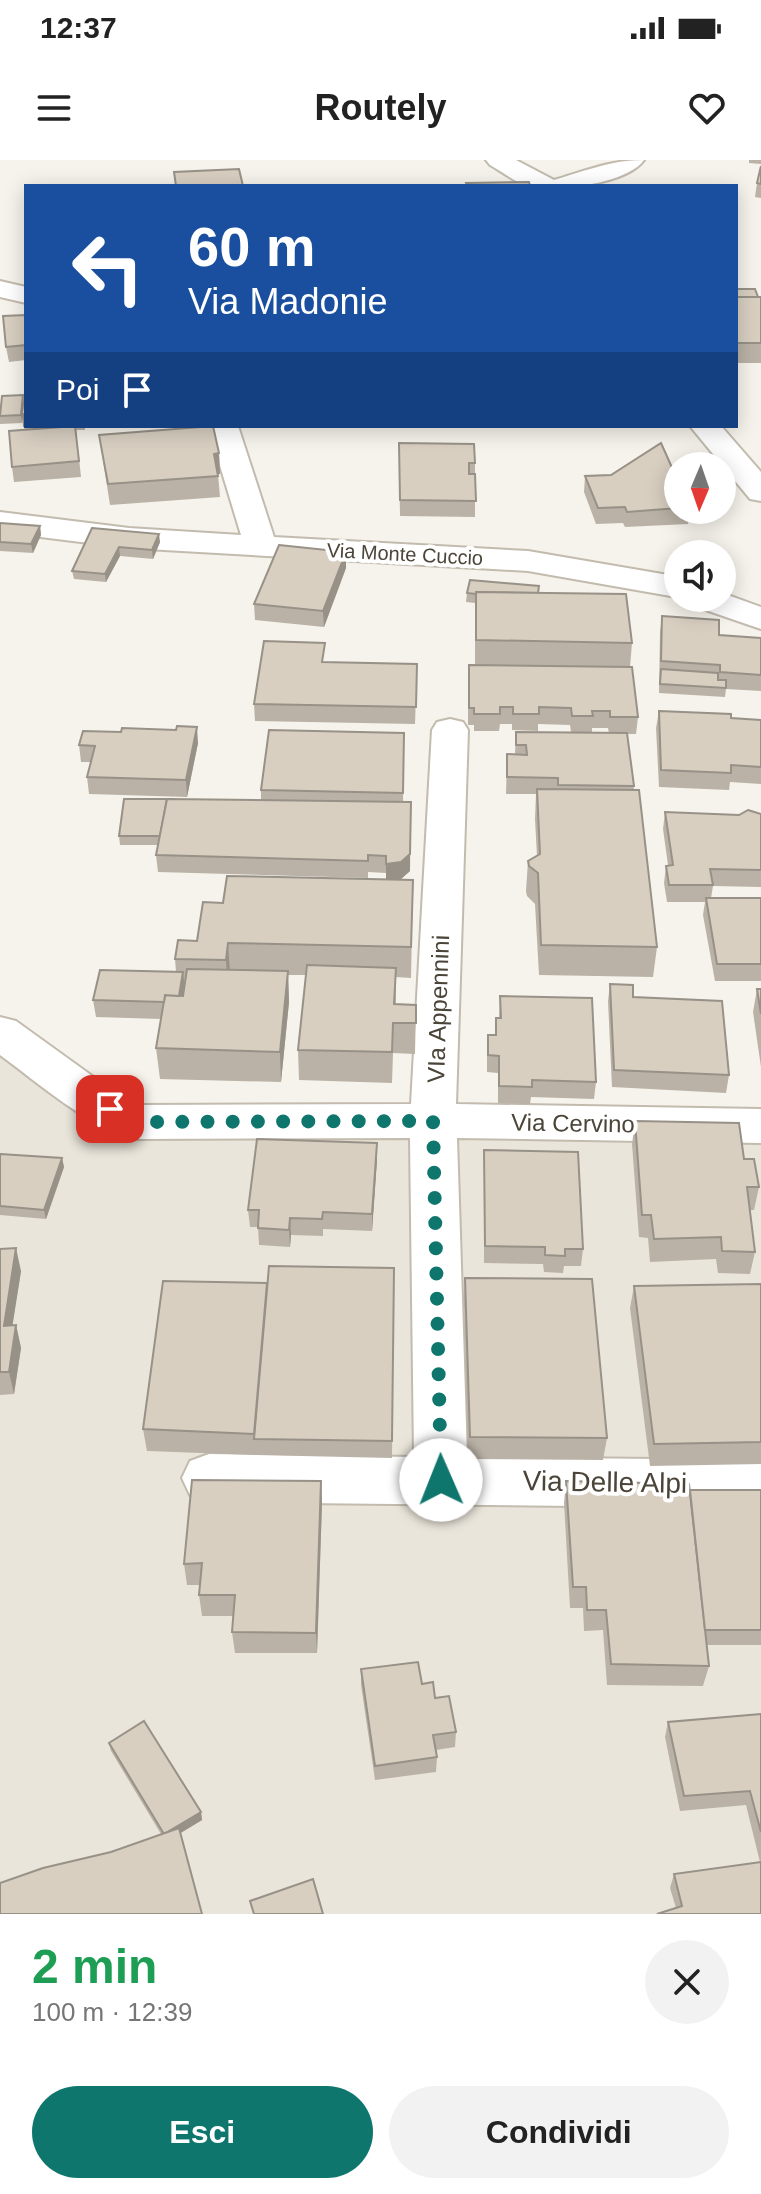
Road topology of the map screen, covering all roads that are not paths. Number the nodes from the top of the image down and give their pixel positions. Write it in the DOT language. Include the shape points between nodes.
graph roads {
  1 [pos="498,160"];
  2 [pos="632,160"];
  3 [pos="543,184"];
  4 [pos="565,184"];
  5 [pos="0,289"];
  6 [pos="24,295"];
  7 [pos="224,428"];
  8 [pos="707,428"];
  9 [pos="761,492"];
  10 [pos="0,522"];
  11 [pos="261,546"];
  12 [pos="664,584"];
  13 [pos="736,610"];
  14 [pos="761,619"];
  15 [pos="450,730"];
  16 [pos="0,1032"];
  17 [pos="433,1121"];
  18 [pos="761,1126"];
  19 [pos="209,1478"];
  20 [pos="441,1480"];
  21 [pos="761,1484"];
  1 -- 3 [label="street"];
  2 -- 4 [label="street"];
  5 -- 6 [label="street"];
  7 -- 11 [label="street"];
  8 -- 9 [label="street"];
  10 -- 11 [label="street, Via Monte Cuccio" via="129,538"];
  11 -- 12 [label="street, Via Monte Cuccio" via="528,561"];
  13 -- 14 [label="street"];
  15 -- 17 [label="street, VIa Appennini"];
  16 -- 17 [label="street, Via Cervino" via="86,1095 134,1122"];
  17 -- 18 [label="street, Via Cervino"];
  17 -- 20 [label="street, VIa Appennini"];
  19 -- 20 [label="street, Via Delle Alpi"];
  20 -- 21 [label="street, Via Delle Alpi"];
}
